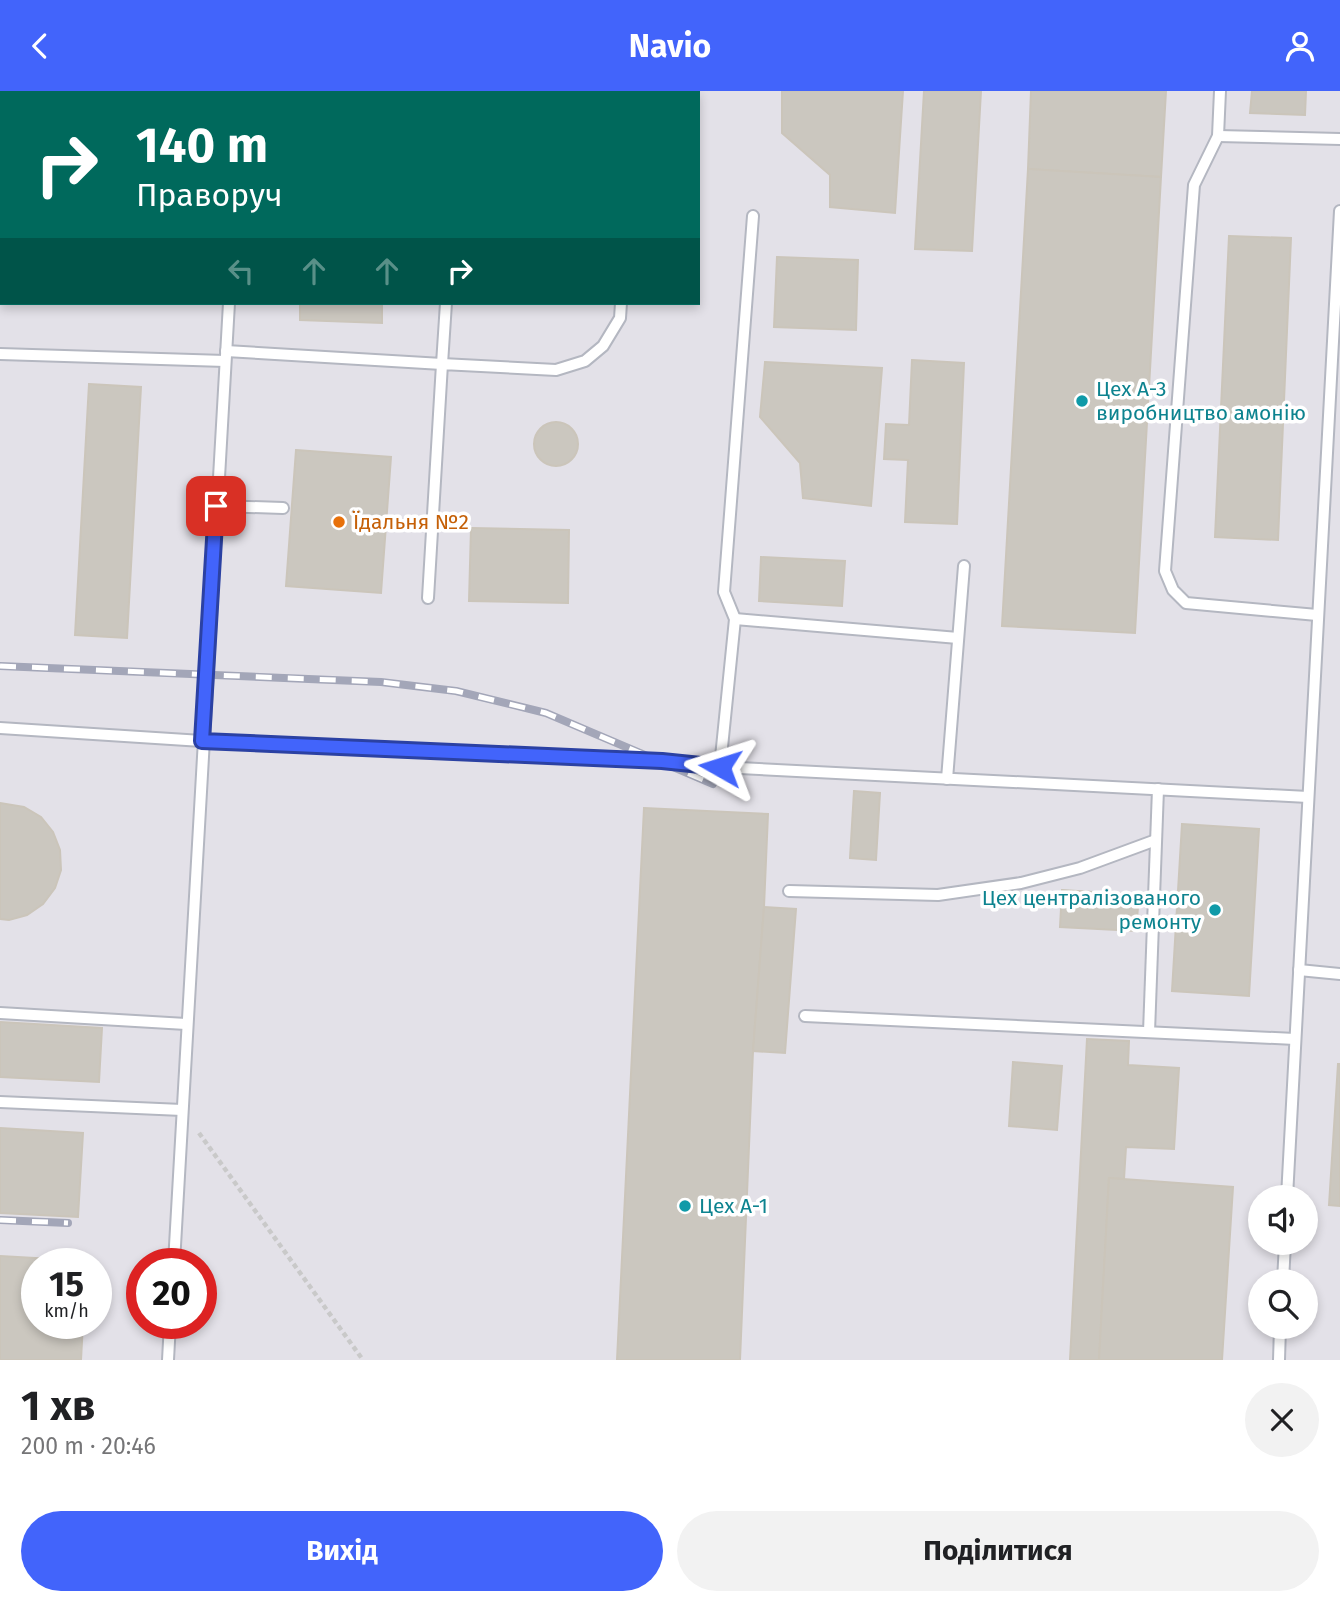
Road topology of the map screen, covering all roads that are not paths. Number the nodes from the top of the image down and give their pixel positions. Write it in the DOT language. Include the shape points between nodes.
graph roads {
  1 [pos="1220,91"];
  2 [pos="1218,136"];
  3 [pos="1340,139"];
  4 [pos="1340,211"];
  5 [pos="752,216"];
  6 [pos="229,305"];
  7 [pos="446,305"];
  8 [pos="621,305"];
  9 [pos="1336,344"];
  10 [pos="0,354"];
  11 [pos="225,356"];
  12 [pos="442,364"];
  13 [pos="216,506"];
  14 [pos="283,508"];
  15 [pos="964,566"];
  16 [pos="428,598"];
  17 [pos="1317,615"];
  18 [pos="735,619"];
  19 [pos="958,638"];
  20 [pos="0,728"];
  21 [pos="202,741"];
  22 [pos="720,767"];
  23 [pos="947,779"];
  24 [pos="1158,789"];
  25 [pos="1308,797"];
  26 [pos="1156,840"];
  27 [pos="789,891"];
  28 [pos="1299,970"];
  29 [pos="1340,974"];
  30 [pos="0,1013"];
  31 [pos="805,1016"];
  32 [pos="186,1024"];
  33 [pos="1149,1032"];
  34 [pos="1296,1039"];
  35 [pos="0,1102"];
  36 [pos="182,1110"];
  37 [pos="1288,1185"];
  38 [pos="175,1248"];
  39 [pos="169,1339"];
  40 [pos="1280,1339"];
  41 [pos="168,1360"];
  42 [pos="1279,1360"];
  1 -- 2 [label="lane"];
  2 -- 3 [label="lane"];
  2 -- 17 [label="lane" via="1194,185 1165,571 1172,590 1186,603"];
  4 -- 9 [label="lane"];
  5 -- 18 [label="lane" via="724,592"];
  6 -- 11 [label="lane"];
  7 -- 12 [label="lane"];
  8 -- 12 [label="lane" via="620,318 603,346 585,361 556,370"];
  9 -- 17 [label="lane"];
  10 -- 11 [label="lane"];
  11 -- 12 [label="lane"];
  11 -- 13 [label="lane"];
  12 -- 16 [label="lane"];
  13 -- 14 [label="lane"];
  13 -- 21 [label="lane"];
  15 -- 19 [label="lane"];
  17 -- 25 [label="lane"];
  18 -- 19 [label="lane"];
  18 -- 22 [label="lane"];
  19 -- 23 [label="lane"];
  20 -- 21 [label="lane"];
  21 -- 22 [label="lane"];
  21 -- 32 [label="lane"];
  22 -- 23 [label="lane"];
  23 -- 24 [label="lane"];
  24 -- 25 [label="lane"];
  24 -- 26 [label="lane"];
  25 -- 28 [label="lane"];
  26 -- 27 [label="lane" via="1080,868 1021,883 938,895"];
  26 -- 33 [label="lane"];
  28 -- 29 [label="lane"];
  28 -- 34 [label="lane"];
  30 -- 32 [label="lane"];
  31 -- 33 [label="lane"];
  32 -- 36 [label="lane"];
  33 -- 34 [label="lane"];
  34 -- 37 [label="lane"];
  35 -- 36 [label="lane"];
  36 -- 38 [label="lane"];
  39 -- 41 [label="lane"];
  40 -- 42 [label="lane"];
}
